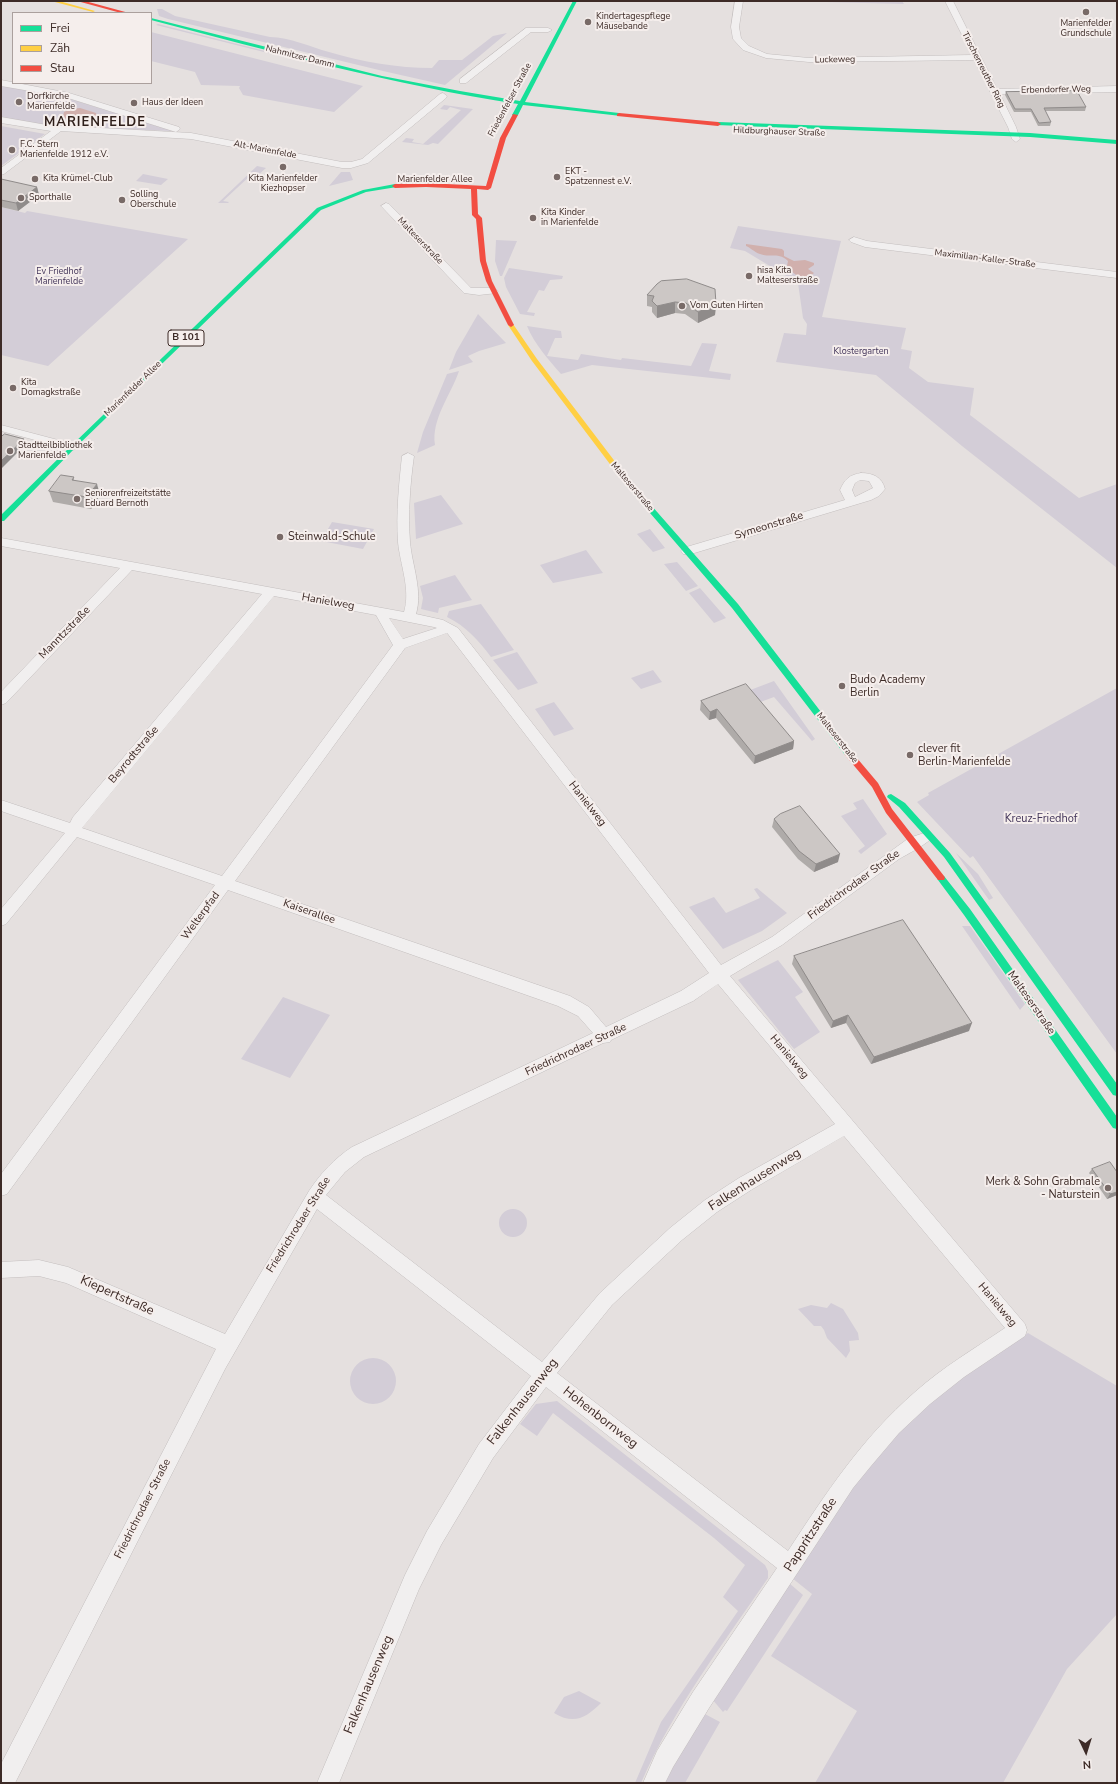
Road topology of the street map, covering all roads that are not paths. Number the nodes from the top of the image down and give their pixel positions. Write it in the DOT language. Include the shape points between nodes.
graph roads {
  1 [pos="53,1"];
  2 [pos="79,1"];
  3 [pos="565,1"];
  4 [pos="575,1"];
  5 [pos="739,1"];
  6 [pos="949,1"];
  7 [pos="96,12"];
  8 [pos="123,12"];
  9 [pos="152,19"];
  10 [pos="152,26"];
  11 [pos="550,27"];
  12 [pos="977,57"];
  13 [pos="463,81"];
  14 [pos="1,82"];
  15 [pos="1117,89"];
  16 [pos="994,92"];
  17 [pos="446,94"];
  18 [pos="521,106"];
  19 [pos="1,120"];
  20 [pos="58,129"];
  21 [pos="180,135"];
  22 [pos="1015,136"];
  23 [pos="1117,142"];
  24 [pos="1117,147"];
  25 [pos="1,172"];
  26 [pos="475,184"];
  27 [pos="345,189"];
  28 [pos="488,189"];
  29 [pos="331,194"];
  30 [pos="386,206"];
  31 [pos="319,209"];
  32 [pos="485,209"];
  33 [pos="479,218"];
  34 [pos="854,240"];
  35 [pos="1117,275"];
  36 [pos="493,290"];
  37 [pos="1,428"];
  38 [pos="73,447"];
  39 [pos="408,456"];
  40 [pos="851,501"];
  41 [pos="1,519"];
  42 [pos="1,542"];
  43 [pos="687,551"];
  44 [pos="129,566"];
  45 [pos="271,592"];
  46 [pos="384,612"];
  47 [pos="409,617"];
  48 [pos="447,627"];
  49 [pos="400,645"];
  50 [pos="1,700"];
  51 [pos="875,785"];
  52 [pos="1,805"];
  53 [pos="74,830"];
  54 [pos="931,836"];
  55 [pos="914,842"];
  56 [pos="225,883"];
  57 [pos="984,906"];
  58 [pos="967,912"];
  59 [pos="1,920"];
  60 [pos="720,974"];
  61 [pos="1059,1011"];
  62 [pos="1042,1017"];
  63 [pos="604,1036"];
  64 [pos="1117,1092"];
  65 [pos="1117,1125"];
  66 [pos="846,1126"];
  67 [pos="1,1188"];
  68 [pos="315,1197"];
  69 [pos="1,1270"];
  70 [pos="1018,1330"];
  71 [pos="228,1345"];
  72 [pos="544,1374"];
  73 [pos="791,1566"];
  74 [pos="3,1783"];
  75 [pos="328,1783"];
  76 [pos="654,1783"];
  1 -- 7 [label="main road"];
  2 -- 8 [label="main road"];
  3 -- 11 [label="main road"];
  4 -- 18 [label="main road, Friedenfelser Straße / B 101"];
  5 -- 12 [label="street, Luckeweg" via="735,27 737,39 746,48 766,56 809,60"];
  6 -- 12 [label="street, Tirschenreuther Ring"];
  9 -- 17 [label="main road, Nahmitzer Damm"];
  10 -- 17 [label="main road, Nahmitzer Damm" via="364,80"];
  11 -- 13 [label="street" via="529,30"];
  12 -- 16 [label="street, Tirschenreuther Ring"];
  14 -- 21 [label="street, Alt-Marienfelde" via="66,96 174,128 181,133"];
  15 -- 16 [label="street, Erbendorfer Weg"];
  16 -- 22 [label="street, Tirschenreuther Ring"];
  17 -- 18 [label="main road, Hildburghauser Straße"];
  17 -- 21 [label="street, Alt-Marienfelde" via="368,159 351,165"];
  18 -- 22 [label="main road, Hildburghauser Straße" via="672,126 728,130"];
  18 -- 28 [label="main road, Friedenfelser Straße / B 101" via="504,138"];
  19 -- 20 [label="street, Alt-Marienfelde"];
  20 -- 21 [label="street, Alt-Marienfelde"];
  20 -- 25 [label="street"];
  22 -- 23 [label="main road, Hildburghauser Straße"];
  22 -- 24 [label="main road, Hildburghauser Straße"];
  26 -- 27 [label="main road, Marienfelder Allee / B 101" via="398,179 369,182"];
  26 -- 28 [label="main road, Marienfelder Allee / B 101"];
  26 -- 31 [label="main road, Marienfelder Allee / B 101" via="387,187 351,196"];
  26 -- 33 [label="main road" via="475,215"];
  29 -- 31 [label="main road, Marienfelder Allee / B 101" via="320,202"];
  30 -- 36 [label="street, Malteserstraße" via="468,291"];
  31 -- 38 [label="main road, Marienfelder Allee / B 101"];
  32 -- 33 [label="main road"];
  33 -- 36 [label="main road" via="484,261"];
  34 -- 35 [label="street, Maximilian-Kaller-Straße" via="871,245"];
  36 -- 43 [label="main road, Malteserstraße" via="515,332 539,367 633,490"];
  37 -- 38 [label="street"];
  38 -- 41 [label="main road, Marienfelder Allee / B 101"];
  39 -- 47 [label="street" via="405,550 413,603"];
  40 -- 43 [label="street, Symeonstraße"];
  42 -- 44 [label="street, Hanielweg"];
  43 -- 51 [label="main road, Malteserstraße" via="753,628 832,734"];
  44 -- 45 [label="street, Hanielweg"];
  44 -- 50 [label="street, Manntzstraße"];
  45 -- 46 [label="street, Hanielweg"];
  45 -- 53 [label="street, Beyrodtstraße" via="78,821"];
  46 -- 47 [label="street, Hanielweg"];
  46 -- 49 [label="street" via="382,616"];
  47 -- 48 [label="street, Hanielweg"];
  48 -- 49 [label="street"];
  48 -- 60 [label="street, Hanielweg" via="457,634"];
  49 -- 56 [label="street, Welterpfad"];
  51 -- 54 [label="main road, Malteserstraße" via="902,805"];
  51 -- 55 [label="main road, Malteserstraße" via="889,811"];
  52 -- 53 [label="street, Kaiserallee"];
  53 -- 56 [label="street, Kaiserallee"];
  53 -- 59 [label="street, Beyrodtstraße"];
  54 -- 55 [label="street, Friedrichrodaer Straße"];
  54 -- 57 [label="main road, Malteserstraße"];
  55 -- 58 [label="main road, Malteserstraße"];
  55 -- 60 [label="street, Friedrichrodaer Straße" via="777,941"];
  56 -- 63 [label="street, Kaiserallee" via="579,1007 589,1015"];
  56 -- 67 [label="street, Welterpfad"];
  57 -- 58 [label="main road"];
  57 -- 61 [label="main road, Malteserstraße"];
  58 -- 62 [label="main road, Malteserstraße"];
  60 -- 63 [label="street, Friedrichrodaer Straße" via="687,996"];
  60 -- 66 [label="street, Hanielweg"];
  61 -- 62 [label="main road"];
  61 -- 64 [label="main road, Malteserstraße"];
  62 -- 65 [label="main road, Malteserstraße"];
  63 -- 68 [label="street, Friedrichrodaer Straße" via="358,1152 335,1169"];
  66 -- 70 [label="street, Hanielweg"];
  66 -- 72 [label="street, Falkenhausenweg" via="745,1184 711,1206 676,1234 606,1299"];
  68 -- 71 [label="street, Friedrichrodaer Straße"];
  68 -- 72 [label="street, Hohenbornweg"];
  69 -- 71 [label="street, Kiepertstraße" via="39,1268 68,1275"];
  70 -- 73 [label="street, Pappritzstraße" via="923,1397 897,1421 868,1452 846,1481"];
  71 -- 74 [label="street, Friedrichrodaer Straße"];
  72 -- 73 [label="street, Hohenbornweg"];
  72 -- 75 [label="street, Falkenhausenweg" via="486,1451 434,1538 412,1582"];
  73 -- 76 [label="street, Pappritzstraße" via="688,1722 665,1759"];
}
